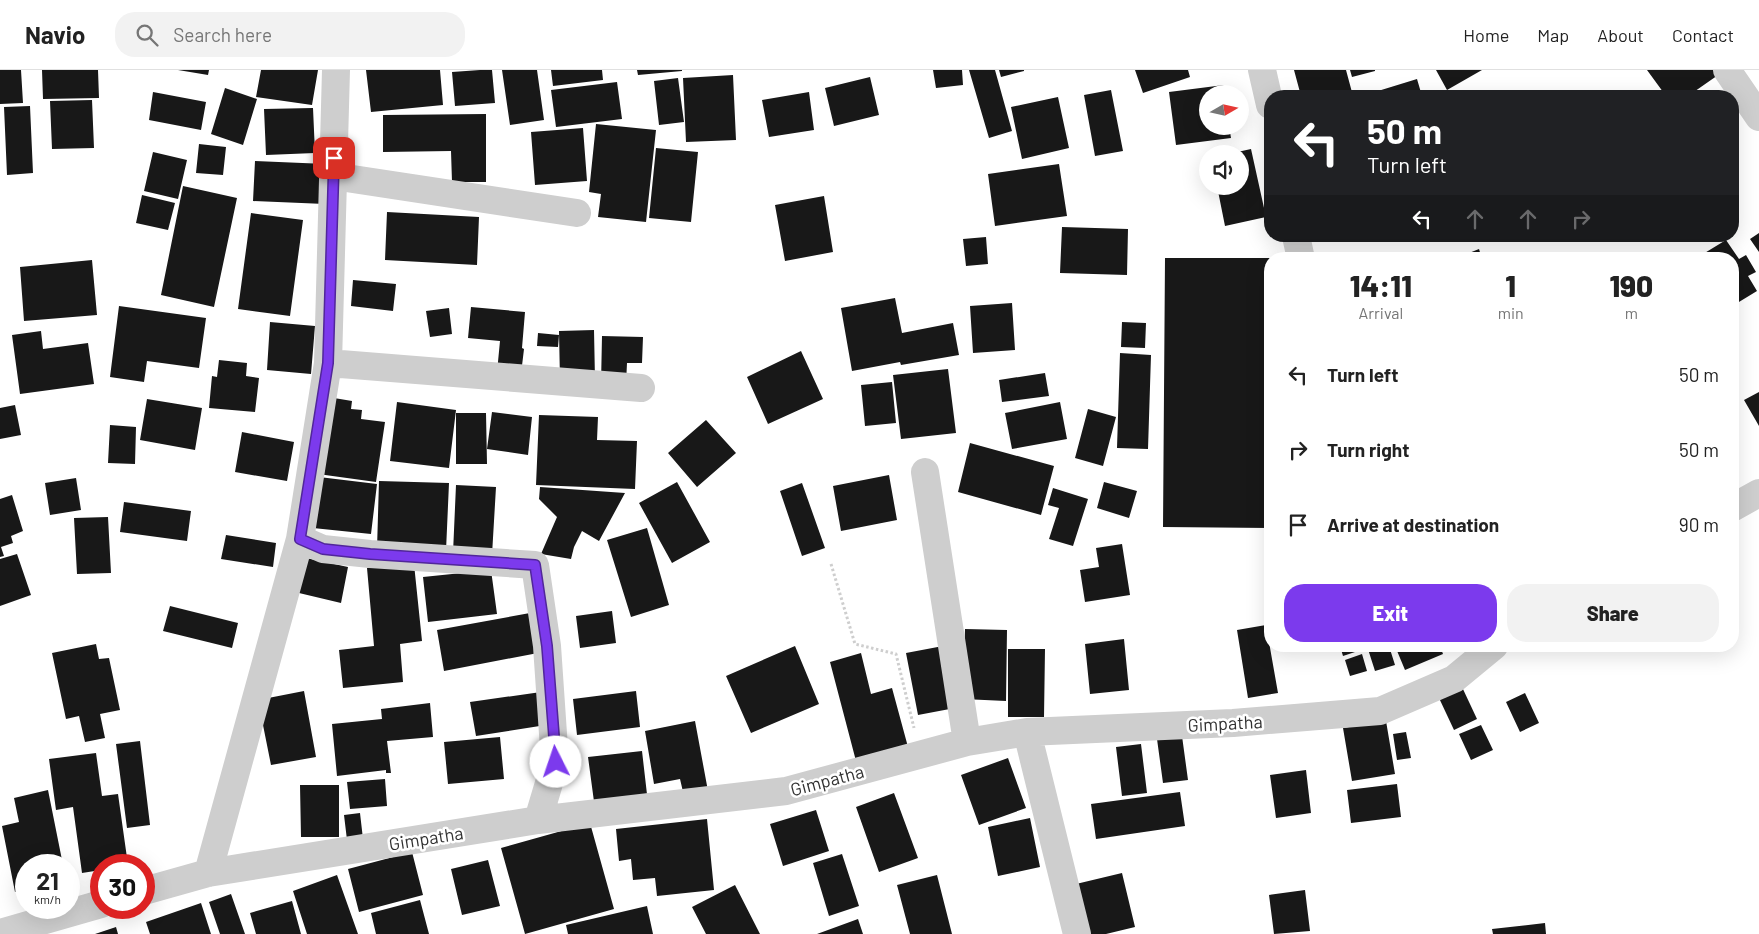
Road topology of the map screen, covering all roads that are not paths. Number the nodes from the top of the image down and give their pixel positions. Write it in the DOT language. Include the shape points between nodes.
graph roads {
  1 [pos="336,70"];
  2 [pos="1262,70"];
  3 [pos="1727,70"];
  4 [pos="1267,90"];
  5 [pos="1759,117"];
  6 [pos="333,176"];
  7 [pos="577,213"];
  8 [pos="328,363"];
  9 [pos="641,388"];
  10 [pos="925,472"];
  11 [pos="1759,493"];
  12 [pos="1739,504"];
  13 [pos="300,539"];
  14 [pos="1466,656"];
  15 [pos="1027,732"];
  16 [pos="968,742"];
  17 [pos="538,820"];
  18 [pos="208,873"];
  19 [pos="155,888"];
  20 [pos="90,907"];
  21 [pos="0,933"];
  22 [pos="1077,934"];
  1 -- 6 [label="street"];
  2 -- 4 [label="street"];
  3 -- 5 [label="street"];
  6 -- 7 [label="street"];
  6 -- 8 [label="street"];
  8 -- 9 [label="street"];
  8 -- 13 [label="street"];
  10 -- 16 [label="street"];
  11 -- 12 [label="street"];
  13 -- 17 [label="street" via="323,549 535,565 547,646 556,762"];
  13 -- 18 [label="street"];
  14 -- 15 [label="street, Gimpatha" via="1454,679 1380,711 1232,723"];
  15 -- 16 [label="street, Gimpatha"];
  15 -- 22 [label="street"];
  16 -- 17 [label="street, Gimpatha" via="786,791"];
  17 -- 18 [label="street, Gimpatha"];
  18 -- 19 [label="street, Gimpatha"];
  20 -- 21 [label="street"];
}
